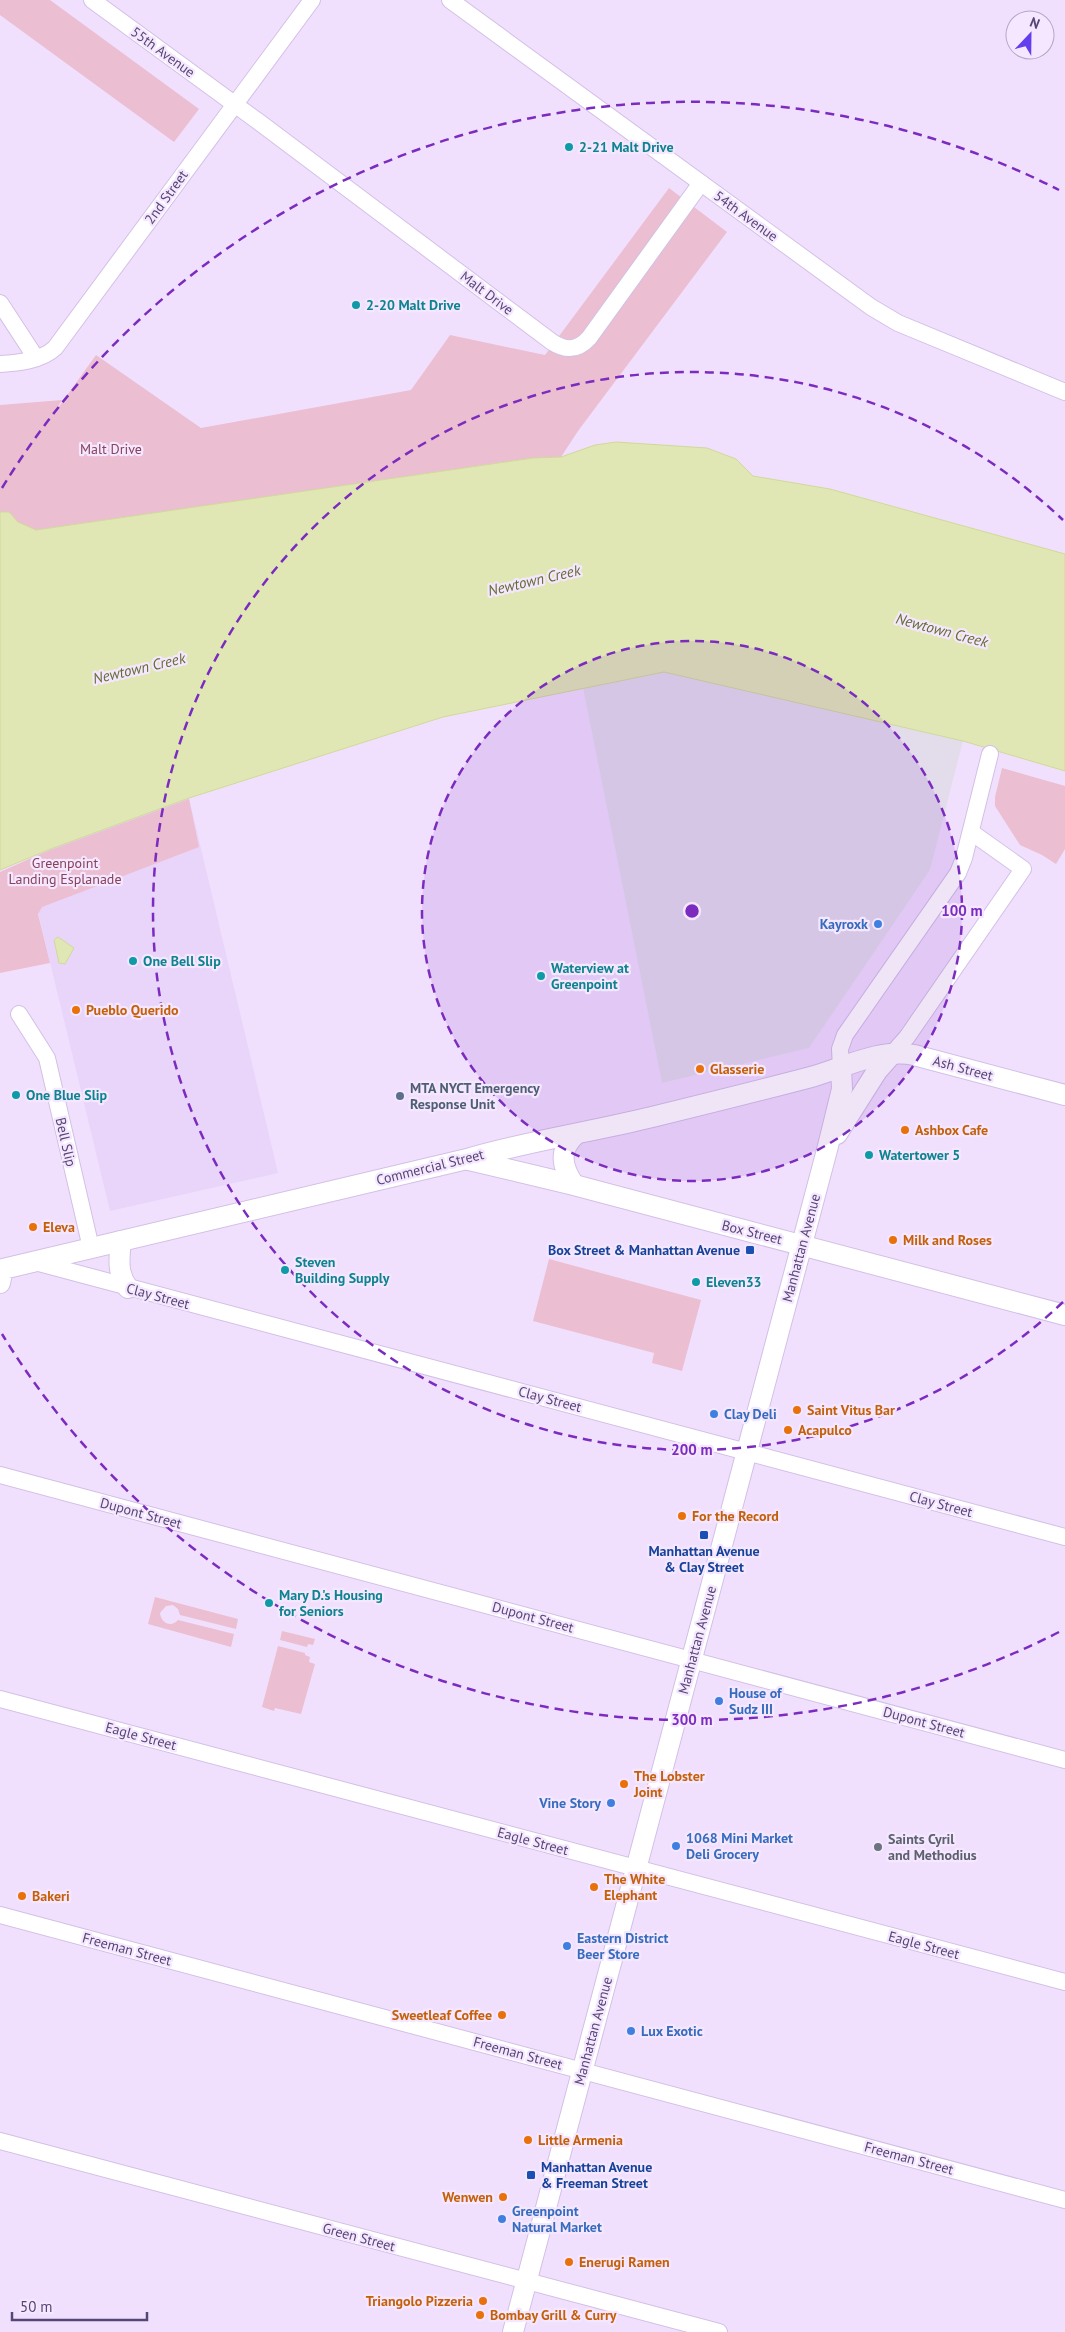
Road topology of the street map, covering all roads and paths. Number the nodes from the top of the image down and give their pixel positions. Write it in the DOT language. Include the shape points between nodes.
graph roads {
  1 [pos="92,0"];
  2 [pos="312,0"];
  3 [pos="450,0"];
  4 [pos="234,104"];
  5 [pos="701,183"];
  6 [pos="0,303"];
  7 [pos="36,358"];
  8 [pos="0,364"];
  9 [pos="1065,392"];
  10 [pos="990,754"];
  11 [pos="971,832"];
  12 [pos="19,1014"];
  13 [pos="892,1054"];
  14 [pos="850,1065"];
  15 [pos="1065,1095"];
  16 [pos="575,1135"];
  17 [pos="827,1150"];
  18 [pos="467,1159"];
  19 [pos="574,1185"];
  20 [pos="121,1241"];
  21 [pos="802,1245"];
  22 [pos="91,1248"];
  23 [pos="35,1262"];
  24 [pos="1,1274"];
  25 [pos="128,1288"];
  26 [pos="1065,1315"];
  27 [pos="747,1452"];
  28 [pos="0,1475"];
  29 [pos="1065,1537"];
  30 [pos="692,1660"];
  31 [pos="0,1699"];
  32 [pos="1065,1760"];
  33 [pos="637,1868"];
  34 [pos="0,1915"];
  35 [pos="1065,1982"];
  36 [pos="582,2070"];
  37 [pos="0,2140"];
  38 [pos="1065,2200"];
  39 [pos="526,2281"];
  40 [pos="513,2332"];
  41 [pos="719,2332"];
  1 -- 4 [label="street, 55th Avenue"];
  2 -- 4 [label="street, 2nd Street"];
  3 -- 5 [label="street, 54th Avenue"];
  4 -- 5 [label="street, Malt Drive" via="564,348 582,346 589,338"];
  4 -- 7 [label="street, 2nd Street" via="54,348"];
  5 -- 9 [label="street, 54th Avenue" via="884,315"];
  6 -- 7 [label="street"];
  7 -- 8 [label="street, 2nd Street"];
  10 -- 11 [label="street, Manhattan Avenue"];
  11 -- 13 [label="street, Manhattan Avenue" via="1023,869"];
  11 -- 14 [label="street, Manhattan Avenue" via="958,873 845,1035 840,1049"];
  12 -- 22 [label="street, Bell Slip" via="47,1058"];
  13 -- 14 [label="street, Ash Street"];
  13 -- 15 [label="street, Ash Street" via="914,1055"];
  13 -- 17 [label="street, Manhattan Avenue" via="877,1071"];
  14 -- 16 [label="street, Commercial Street"];
  14 -- 17 [label="street, Manhattan Avenue"];
  16 -- 18 [label="street, Commercial Street" via="510,1146"];
  16 -- 19 [label="street" via="565,1146 562,1157 566,1174"];
  17 -- 21 [label="street, Manhattan Avenue"];
  18 -- 19 [label="street, Box Street"];
  18 -- 20 [label="street, Commercial Street"];
  19 -- 21 [label="street, Box Street"];
  20 -- 22 [label="street, Commercial Street"];
  20 -- 25 [label="street" via="120,1270"];
  21 -- 26 [label="street, Box Street"];
  21 -- 27 [label="street, Manhattan Avenue"];
  22 -- 23 [label="street, Commercial Street"];
  23 -- 24 [label="street, Commercial Street"];
  23 -- 25 [label="street, Clay Street"];
  25 -- 27 [label="street, Clay Street"];
  27 -- 29 [label="street, Clay Street"];
  27 -- 30 [label="street, Manhattan Avenue"];
  28 -- 30 [label="street, Dupont Street"];
  30 -- 32 [label="street, Dupont Street"];
  30 -- 33 [label="street, Manhattan Avenue"];
  31 -- 33 [label="street, Eagle Street"];
  33 -- 35 [label="street, Eagle Street"];
  33 -- 36 [label="street, Manhattan Avenue"];
  34 -- 36 [label="street, Freeman Street"];
  36 -- 38 [label="street, Freeman Street"];
  36 -- 39 [label="street, Manhattan Avenue"];
  37 -- 39 [label="street, Green Street"];
  39 -- 40 [label="street, Manhattan Avenue"];
  39 -- 41 [label="street, Green Street"];
}
